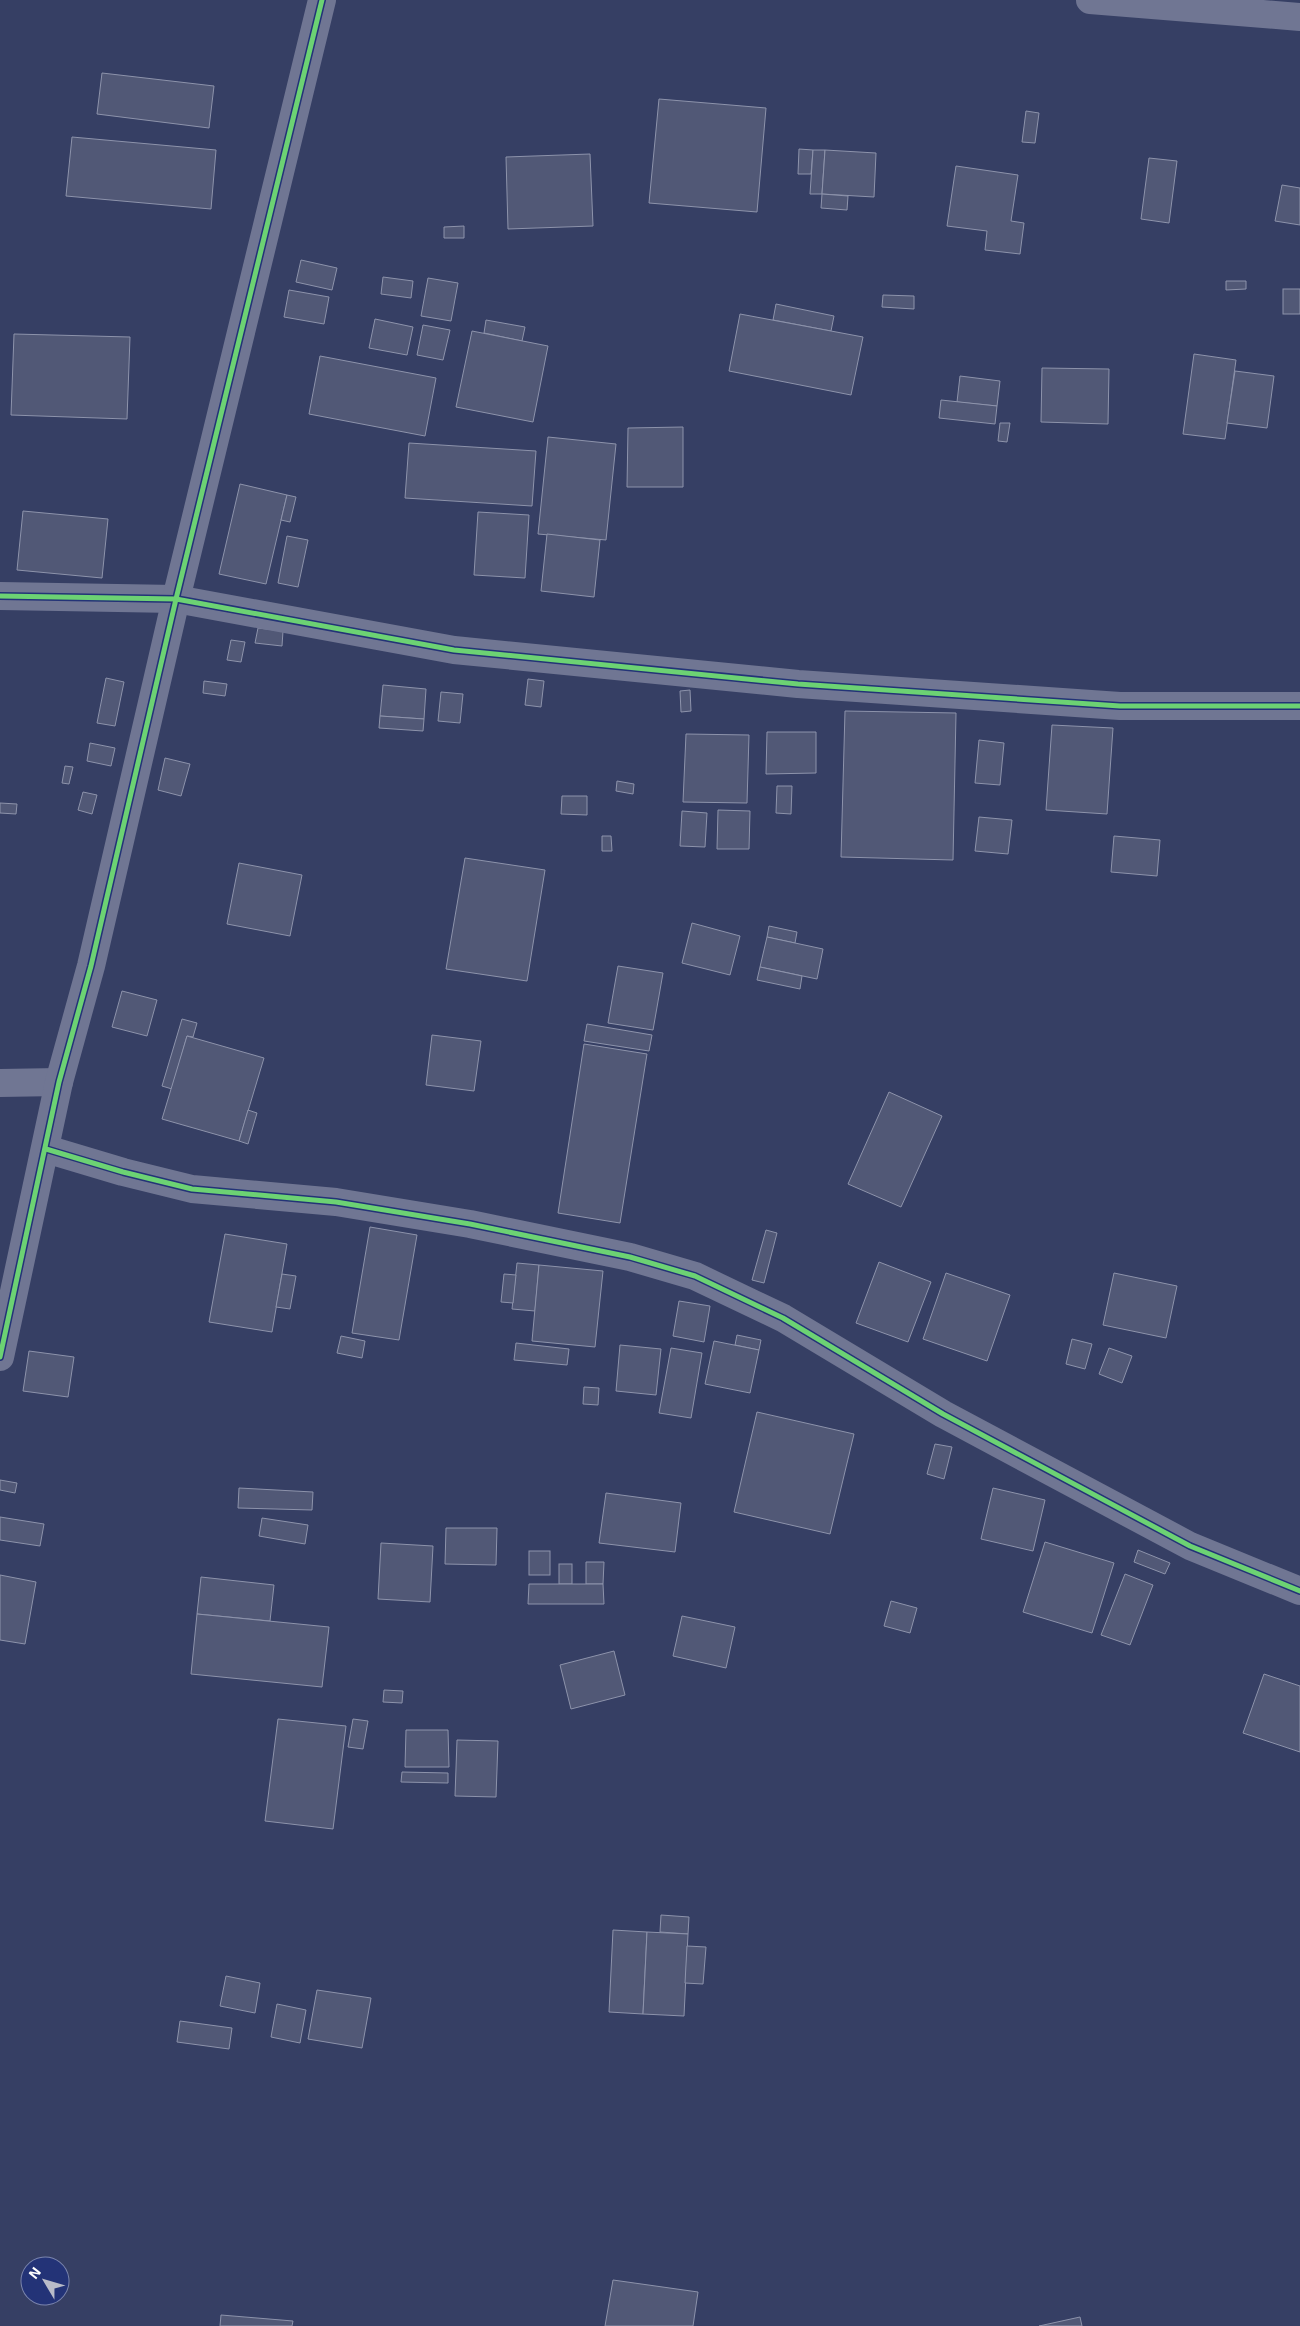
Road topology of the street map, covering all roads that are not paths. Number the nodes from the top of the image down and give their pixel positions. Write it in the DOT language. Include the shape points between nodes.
graph roads {
  1 [pos="322,0"];
  2 [pos="1090,0"];
  3 [pos="1300,17"];
  4 [pos="0,596"];
  5 [pos="176,599"];
  6 [pos="1300,706"];
  7 [pos="59,1082"];
  8 [pos="0,1083"];
  9 [pos="46,1149"];
  10 [pos="0,1357"];
  11 [pos="1300,1591"];
  1 -- 5 [label="street"];
  2 -- 3 [label="street"];
  4 -- 5 [label="street"];
  5 -- 6 [label="street" via="454,650 798,684 1120,706"];
  5 -- 7 [label="street" via="91,966"];
  7 -- 8 [label="street"];
  7 -- 9 [label="street"];
  9 -- 10 [label="street"];
  9 -- 11 [label="street" via="192,1189 336,1202 470,1224 630,1257 695,1276 783,1318 943,1414 1190,1546"];
}
